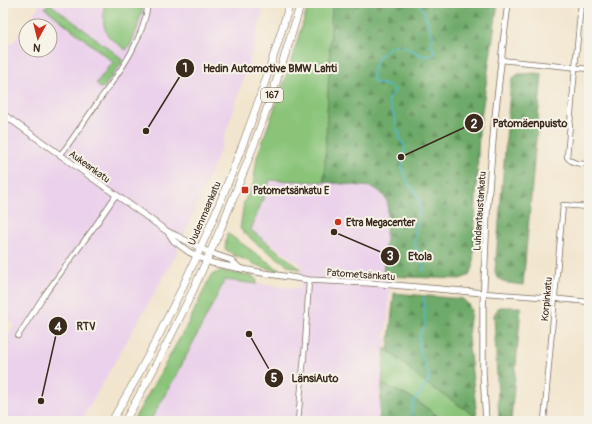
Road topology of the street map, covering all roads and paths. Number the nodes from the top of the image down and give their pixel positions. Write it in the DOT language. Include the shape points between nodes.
graph roads {
  1 [pos="148,3"];
  2 [pos="290,3"];
  3 [pos="301,3"];
  4 [pos="508,3"];
  5 [pos="581,3"];
  6 [pos="501,60"];
  7 [pos="575,68"];
  8 [pos="589,69"];
  9 [pos="3,114"];
  10 [pos="60,155"];
  11 [pos="589,164"];
  12 [pos="116,196"];
  13 [pos="589,207"];
  14 [pos="168,232"];
  15 [pos="200,248"];
  16 [pos="197,256"];
  17 [pos="209,257"];
  18 [pos="309,280"];
  19 [pos="484,293"];
  20 [pos="555,299"];
  21 [pos="589,302"];
  22 [pos="18,336"];
  23 [pos="112,421"];
  24 [pos="125,421"];
  25 [pos="298,421"];
  26 [pos="486,421"];
  27 [pos="544,421"];
  1 -- 10 [label="street" via="138,39 127,58"];
  2 -- 15 [label="main road, Uudenmaankatu / 167" via="249,128"];
  3 -- 17 [label="main road, 167" via="254,146"];
  4 -- 6 [label="street, Luhdantaustankatu"];
  5 -- 7 [label="street"];
  6 -- 7 [label="street"];
  6 -- 19 [label="street, Luhdantaustankatu" via="487,212"];
  7 -- 8 [label="street"];
  7 -- 11 [label="street" via="567,157 572,162"];
  9 -- 10 [label="street, Aukeankatu"];
  10 -- 12 [label="street, Aukeankatu"];
  12 -- 14 [label="street, Aukeankatu"];
  12 -- 22 [label="street"];
  13 -- 20 [label="street, Korpinkatu" via="563,205"];
  14 -- 15 [label="street, Aukeankatu"];
  14 -- 16 [label="street, Aukeankatu" via="174,241"];
  15 -- 16 [label="main road, Uudenmaankatu / 167"];
  15 -- 17 [label="street, Aukeankatu"];
  16 -- 17 [label="street, Patometsänkatu"];
  16 -- 23 [label="main road, Uudenmaankatu / 167" via="139,374"];
  17 -- 18 [label="street, Patometsänkatu" via="223,265"];
  17 -- 24 [label="main road, 167"];
  18 -- 19 [label="street, Patometsänkatu"];
  18 -- 25 [label="street"];
  19 -- 20 [label="street"];
  19 -- 26 [label="street, Luhdantaustankatu" via="483,373"];
  20 -- 21 [label="street"];
  20 -- 27 [label="street, Korpinkatu"];
}
